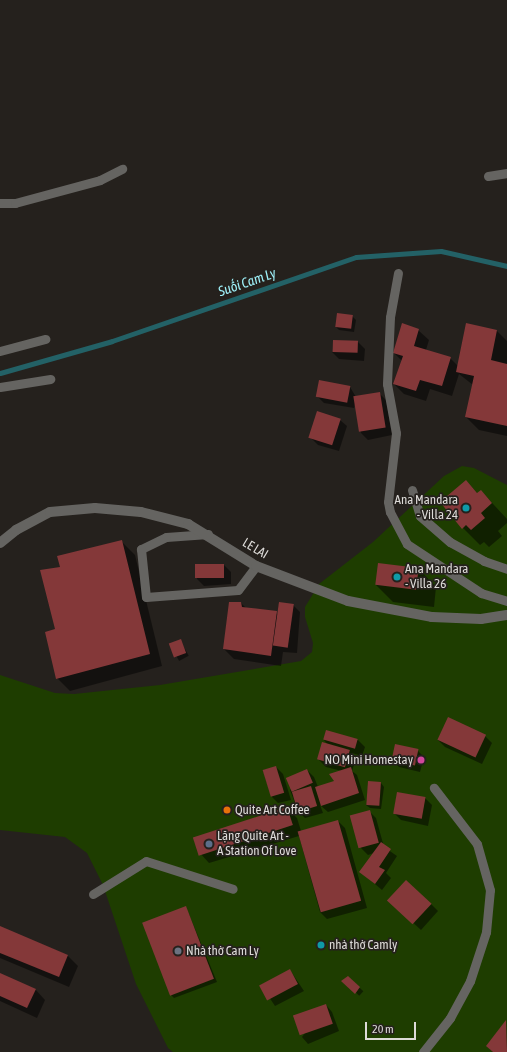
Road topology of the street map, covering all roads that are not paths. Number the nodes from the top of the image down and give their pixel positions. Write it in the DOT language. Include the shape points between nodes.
graph roads {
  1 [pos="122,169"];
  2 [pos="507,173"];
  3 [pos="488,176"];
  4 [pos="0,203"];
  5 [pos="398,273"];
  6 [pos="45,339"];
  7 [pos="0,351"];
  8 [pos="50,379"];
  9 [pos="0,387"];
  10 [pos="412,490"];
  11 [pos="209,534"];
  12 [pos="0,543"];
  13 [pos="256,566"];
  14 [pos="507,569"];
  15 [pos="507,601"];
  16 [pos="507,615"];
  17 [pos="434,788"];
  18 [pos="233,889"];
  19 [pos="93,894"];
  20 [pos="423,1052"];
  1 -- 4 [label="lane" via="100,180 15,203"];
  2 -- 3 [label="lane"];
  5 -- 15 [label="lane" via="390,317 388,384 396,433 388,502 390,512 407,544 481,593"];
  6 -- 7 [label="lane"];
  8 -- 9 [label="lane"];
  10 -- 14 [label="lane" via="420,516 450,542 484,561"];
  11 -- 12 [label="street, LE LAI" via="188,524 141,512 95,508 50,512 16,530"];
  11 -- 13 [label="street, LE LAI"];
  11 -- 13 [label="lane" via="166,537 141,549 146,597 238,590"];
  13 -- 16 [label="street, LE LAI" via="327,595 384,610 432,617 481,619"];
  17 -- 20 [label="lane" via="477,844 490,890 486,932 470,981 450,1018"];
  18 -- 19 [label="lane" via="146,861"];
}
